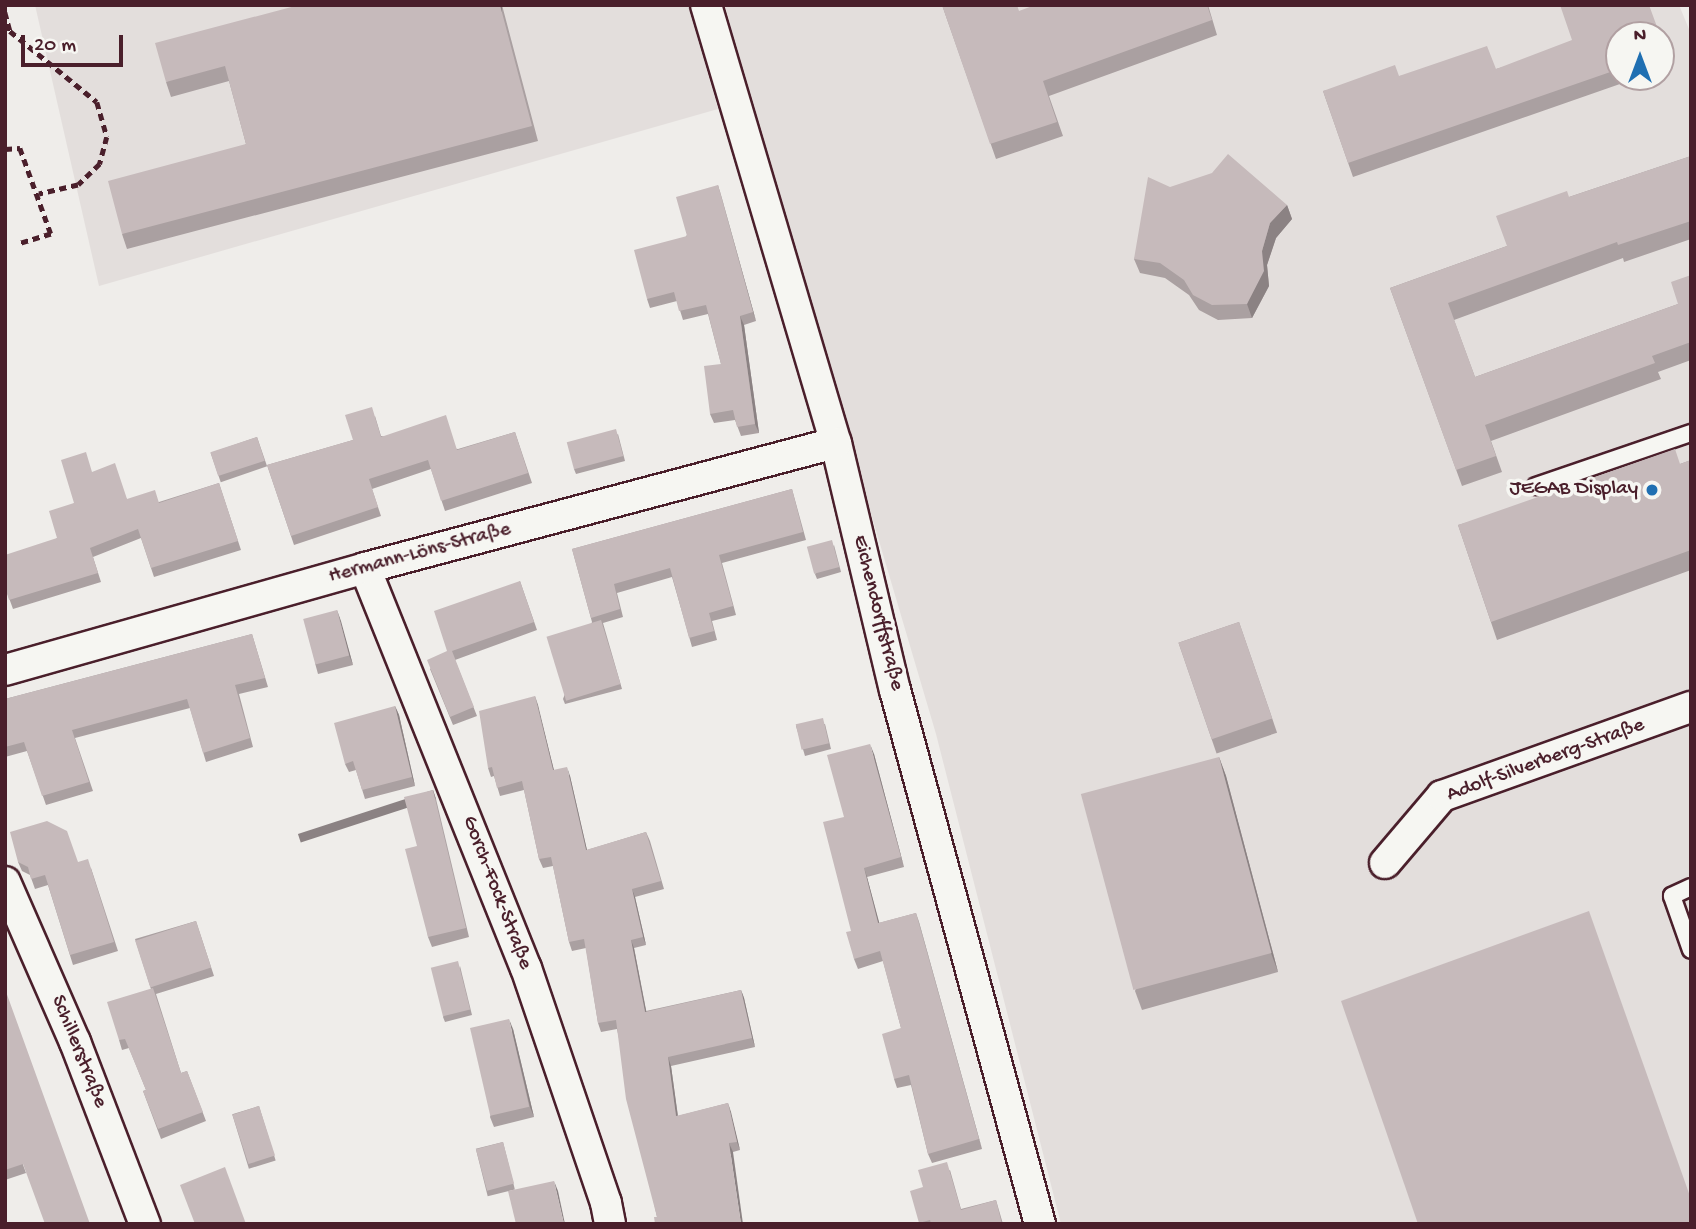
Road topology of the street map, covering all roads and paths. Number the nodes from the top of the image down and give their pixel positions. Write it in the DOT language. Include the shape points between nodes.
graph roads {
  1 [pos="707,9"];
  2 [pos="5,12"];
  3 [pos="5,149"];
  4 [pos="39,194"];
  5 [pos="18,244"];
  6 [pos="1691,433"];
  7 [pos="836,443"];
  8 [pos="1536,486"];
  9 [pos="365,568"];
  10 [pos="5,670"];
  11 [pos="1691,707"];
  12 [pos="1385,863"];
  13 [pos="5,883"];
  14 [pos="1691,887"];
  15 [pos="1691,950"];
  16 [pos="145,1224"];
  17 [pos="610,1224"];
  18 [pos="1040,1224"];
  1 -- 7 [label="street, Eichendorffstraße"];
  2 -- 4 [label="path" via="10,31 97,102 107,137 100,164 78,185"];
  3 -- 4 [label="path" via="20,148"];
  4 -- 5 [label="path" via="51,234"];
  6 -- 8 [label="lane"];
  7 -- 9 [label="street, Hermann-Löns-Straße"];
  7 -- 18 [label="street, Eichendorffstraße" via="895,690"];
  9 -- 10 [label="street, Hermann-Löns-Straße"];
  9 -- 17 [label="street, Gorch-Fock-Straße" via="526,968 607,1203"];
  11 -- 12 [label="street, Adolf-Silverberg-Straße" via="1442,796"];
  13 -- 16 [label="street, Schillerstraße" via="75,1042"];
  14 -- 15 [label="lane" via="1672,896"];
}
